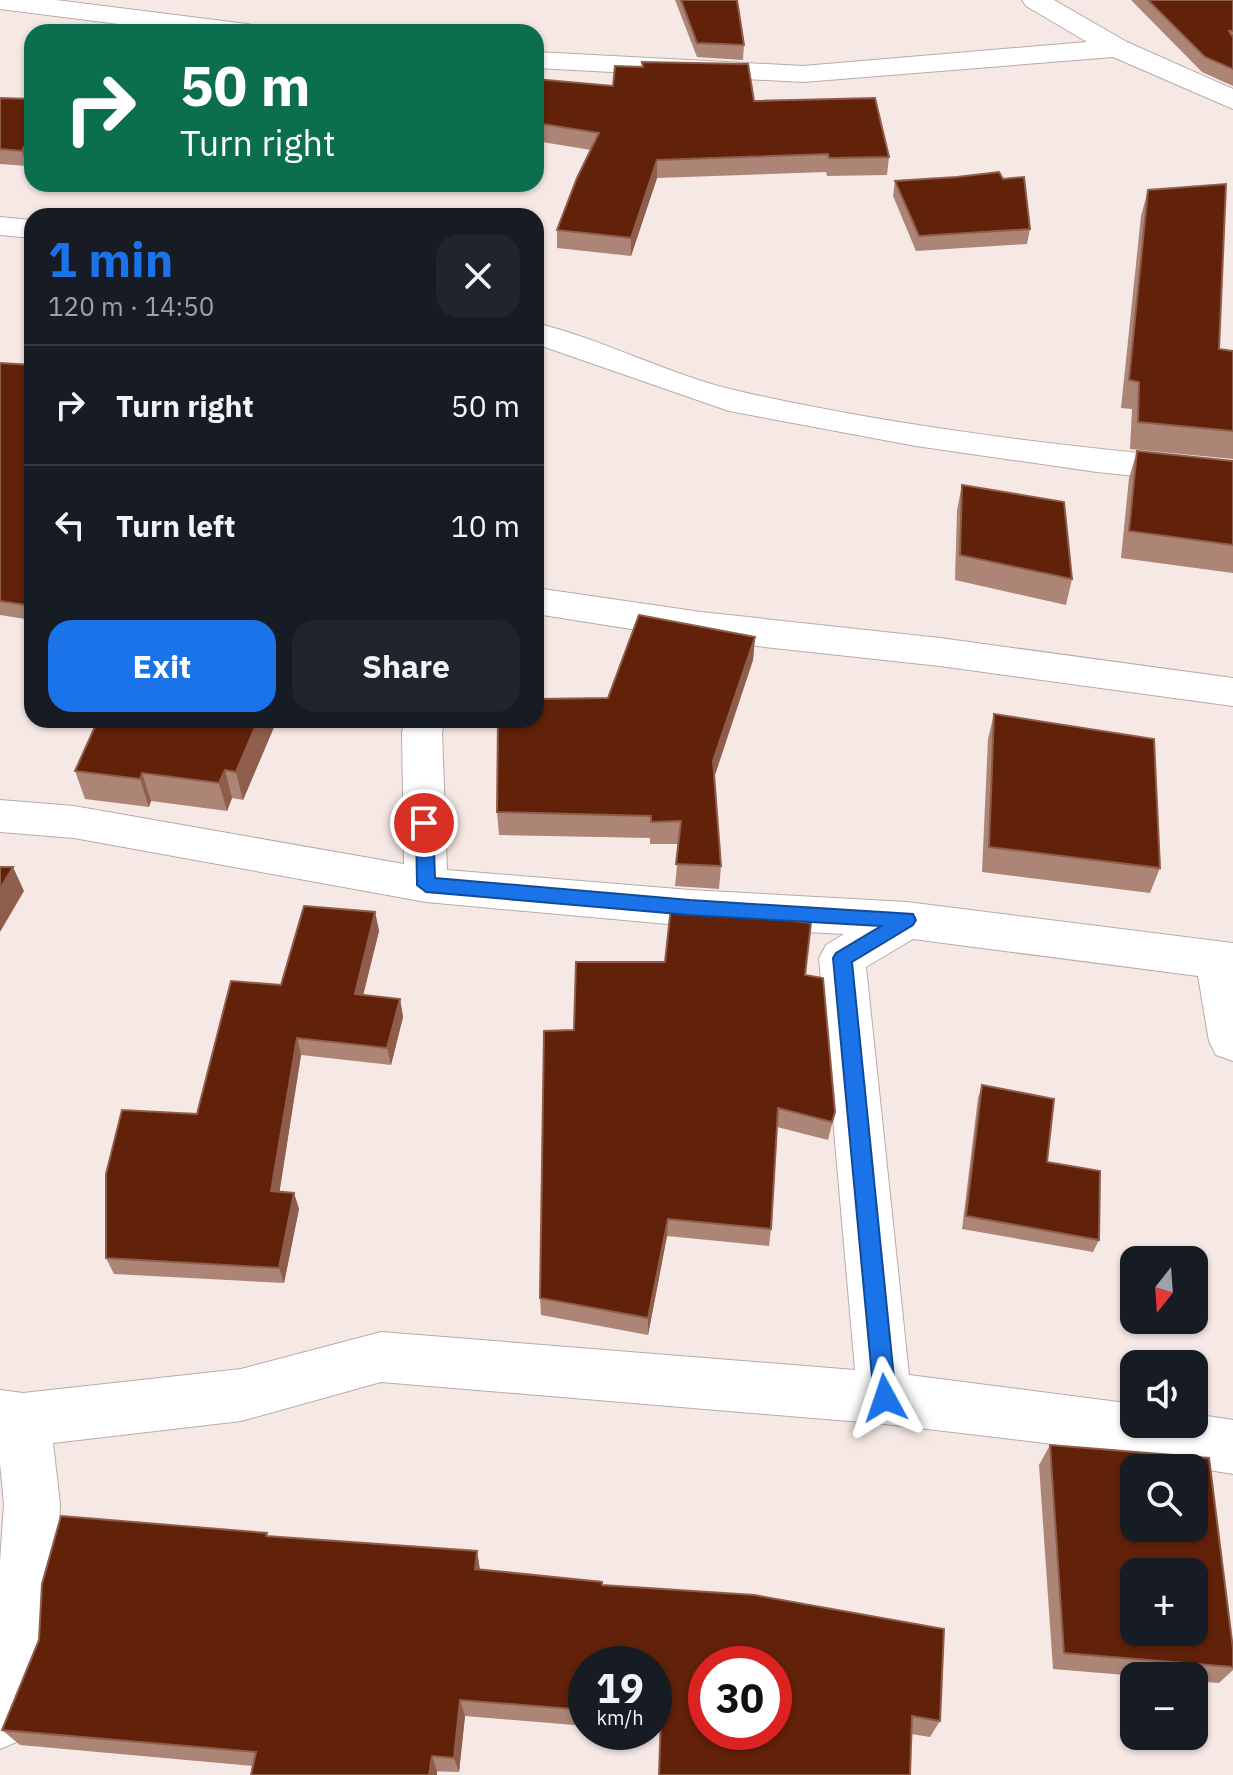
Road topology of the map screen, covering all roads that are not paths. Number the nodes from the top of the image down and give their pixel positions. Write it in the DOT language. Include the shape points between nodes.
graph roads {
  1 [pos="1035,0"];
  2 [pos="0,1"];
  3 [pos="183,24"];
  4 [pos="1117,48"];
  5 [pos="544,60"];
  6 [pos="1233,100"];
  7 [pos="0,226"];
  8 [pos="24,228"];
  9 [pos="544,336"];
  10 [pos="1233,474"];
  11 [pos="544,602"];
  12 [pos="1233,692"];
  13 [pos="423,728"];
  14 [pos="0,816"];
  15 [pos="426,885"];
  16 [pos="907,920"];
  17 [pos="1226,961"];
  18 [pos="1233,1041"];
  19 [pos="885,1398"];
  20 [pos="12,1418"];
  21 [pos="1233,1447"];
  22 [pos="0,1719"];
  1 -- 4 [label="street"];
  2 -- 3 [label="street"];
  4 -- 5 [label="street" via="803,74"];
  4 -- 6 [label="street"];
  7 -- 8 [label="street"];
  9 -- 10 [label="street" via="729,400 916,435"];
  11 -- 12 [label="street"];
  13 -- 15 [label="street"];
  14 -- 15 [label="street" via="74,822"];
  15 -- 16 [label="street"];
  16 -- 17 [label="street"];
  16 -- 19 [label="street" via="842,958"];
  17 -- 18 [label="street"];
  19 -- 20 [label="street" via="381,1357 241,1395"];
  19 -- 21 [label="street"];
  20 -- 22 [label="street" via="32,1504 23,1657"];
}
